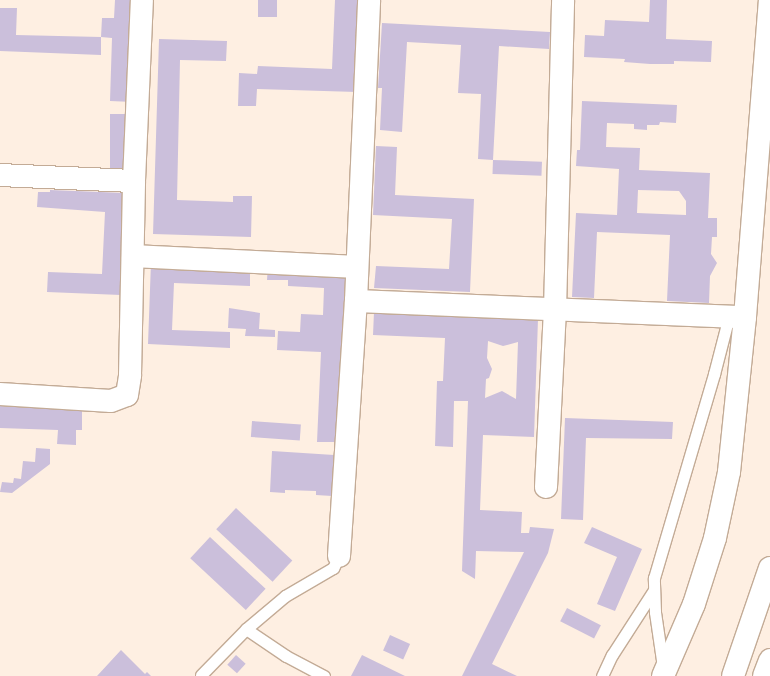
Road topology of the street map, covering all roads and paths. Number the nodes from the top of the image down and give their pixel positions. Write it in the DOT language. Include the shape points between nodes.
graph roads {
  1 [pos="142,0"];
  2 [pos="369,0"];
  3 [pos="563,0"];
  4 [pos="770,0"];
  5 [pos="0,175"];
  6 [pos="134,181"];
  7 [pos="133,256"];
  8 [pos="357,267"];
  9 [pos="356,301"];
  10 [pos="555,310"];
  11 [pos="737,317"];
  12 [pos="0,394"];
  13 [pos="546,487"];
  14 [pos="339,556"];
  15 [pos="770,568"];
  16 [pos="654,590"];
  17 [pos="246,629"];
  18 [pos="663,674"];
  19 [pos="201,675"];
  20 [pos="324,676"];
  21 [pos="602,676"];
  22 [pos="733,676"];
  1 -- 6 [label="street"];
  2 -- 8 [label="street"];
  3 -- 10 [label="street"];
  4 -- 11 [label="street"];
  5 -- 6 [label="street"];
  6 -- 7 [label="street"];
  7 -- 8 [label="street"];
  7 -- 12 [label="street" via="130,375 126,395 111,401"];
  8 -- 9 [label="street"];
  9 -- 10 [label="street"];
  9 -- 14 [label="street"];
  10 -- 11 [label="street"];
  10 -- 13 [label="street"];
  11 -- 16 [label="lane" via="714,374 660,554"];
  11 -- 18 [label="street" via="729,472 694,604"];
  14 -- 17 [label="lane" via="333,568 285,596"];
  15 -- 22 [label="street"];
  16 -- 18 [label="lane"];
  16 -- 21 [label="lane" via="612,655"];
  17 -- 19 [label="lane"];
  17 -- 20 [label="lane" via="286,656"];
}
